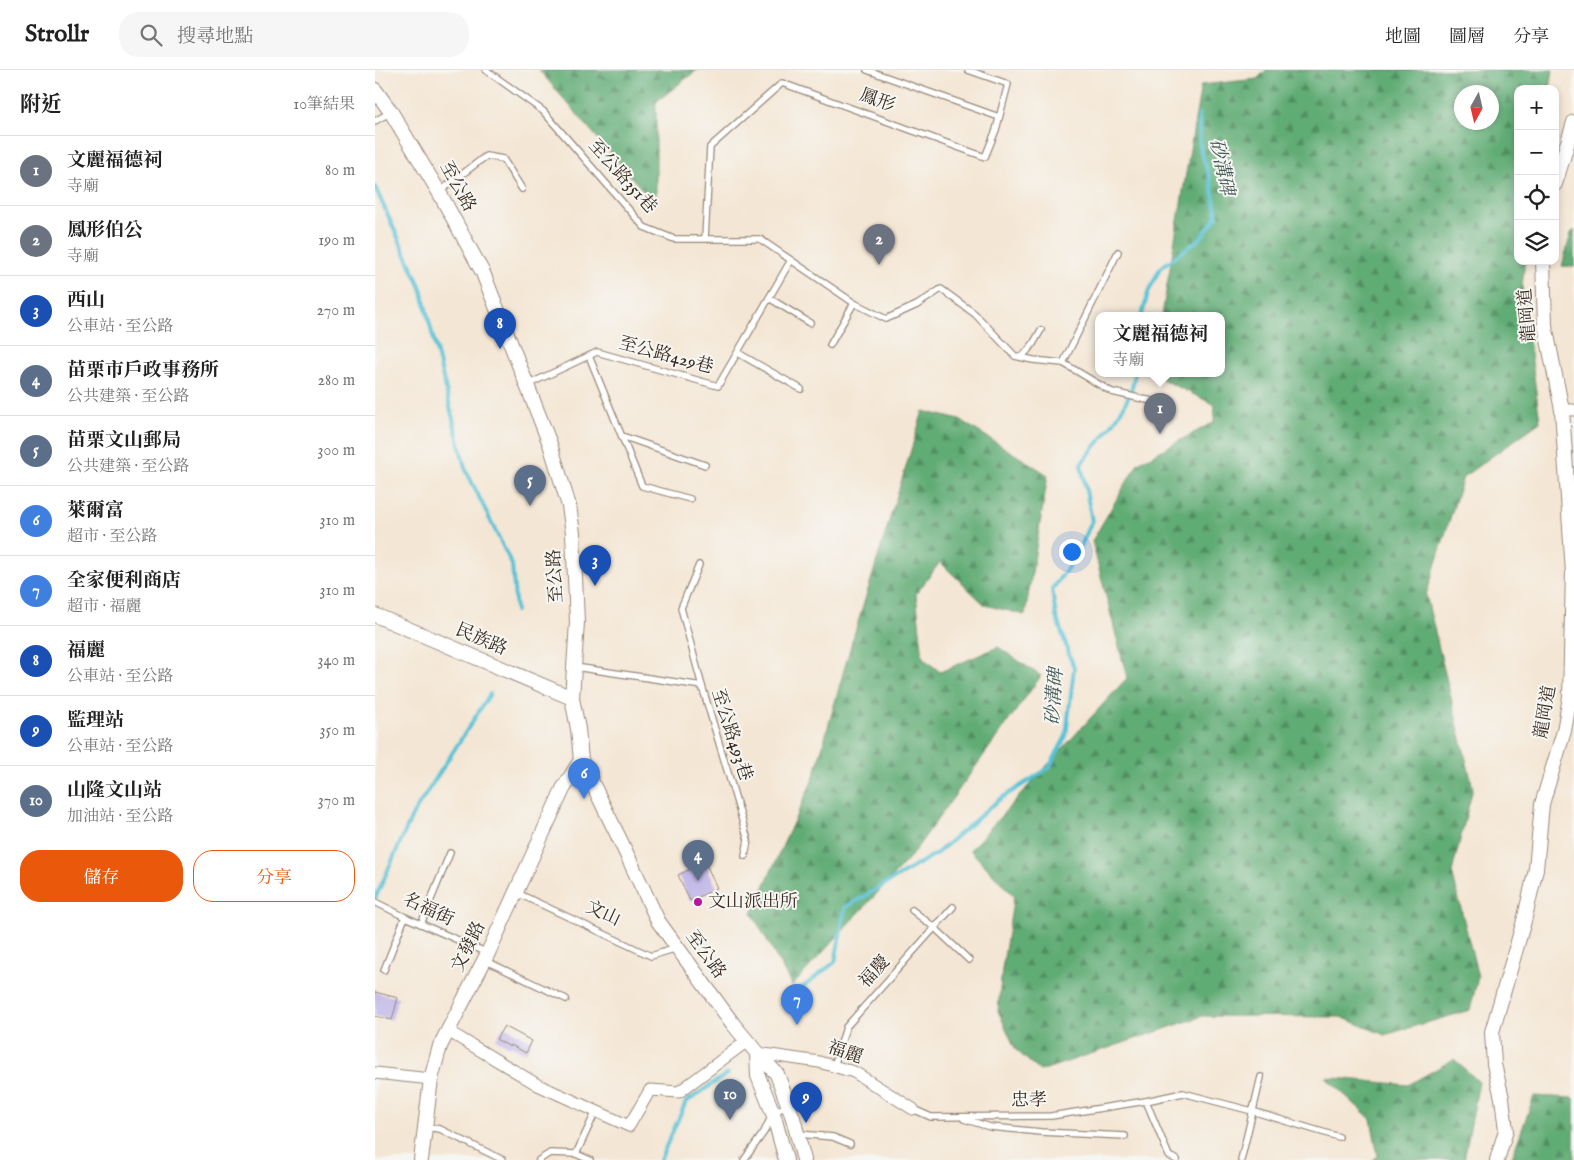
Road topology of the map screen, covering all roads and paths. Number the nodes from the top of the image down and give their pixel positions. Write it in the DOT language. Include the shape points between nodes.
graph roads {
  1 [pos="487,70"];
  2 [pos="867,70"];
  3 [pos="969,70"];
  4 [pos="375,90"];
  5 [pos="391,112"];
  6 [pos="999,117"];
  7 [pos="375,121"];
  8 [pos="1574,122"];
  9 [pos="1558,175"];
  10 [pos="522,189"];
  11 [pos="439,192"];
  12 [pos="705,238"];
  13 [pos="1118,252"];
  14 [pos="791,260"];
  15 [pos="1543,265"];
  16 [pos="769,298"];
  17 [pos="854,302"];
  18 [pos="810,323"];
  19 [pos="1041,330"];
  20 [pos="830,345"];
  21 [pos="737,353"];
  22 [pos="589,356"];
  23 [pos="1022,357"];
  24 [pos="1063,363"];
  25 [pos="527,385"];
  26 [pos="801,389"];
  27 [pos="1156,402"];
  28 [pos="1568,410"];
  29 [pos="622,436"];
  30 [pos="705,465"];
  31 [pos="690,499"];
  32 [pos="699,565"];
  33 [pos="375,615"];
  34 [pos="575,667"];
  35 [pos="702,686"];
  36 [pos="572,698"];
  37 [pos="581,760"];
  38 [pos="449,853"];
  39 [pos="745,856"];
  40 [pos="515,893"];
  41 [pos="375,902"];
  42 [pos="953,907"];
  43 [pos="912,910"];
  44 [pos="405,917"];
  45 [pos="421,924"];
  46 [pos="935,928"];
  47 [pos="677,948"];
  48 [pos="486,956"];
  49 [pos="969,960"];
  50 [pos="384,970"];
  51 [pos="566,999"];
  52 [pos="448,1031"];
  53 [pos="747,1041"];
  54 [pos="757,1053"];
  55 [pos="834,1066"];
  56 [pos="375,1073"];
  57 [pos="1261,1077"];
  58 [pos="431,1079"];
  59 [pos="1146,1101"];
  60 [pos="788,1106"];
  61 [pos="913,1109"];
  62 [pos="1252,1110"];
  63 [pos="596,1111"];
  64 [pos="773,1113"];
  65 [pos="959,1117"];
  66 [pos="425,1127"];
  67 [pos="797,1134"];
  68 [pos="1125,1136"];
  69 [pos="1339,1137"];
  70 [pos="850,1144"];
  71 [pos="576,1154"];
  72 [pos="421,1160"];
  73 [pos="503,1160"];
  74 [pos="539,1160"];
  75 [pos="590,1160"];
  76 [pos="744,1160"];
  77 [pos="786,1160"];
  78 [pos="804,1160"];
  79 [pos="1177,1160"];
  80 [pos="1241,1160"];
  81 [pos="1497,1160"];
  1 -- 12 [label="lane, 至公路351巷" via="543,111 644,227 674,239"];
  2 -- 6 [label="lane, 鳳形"];
  3 -- 6 [label="lane, 鳳形" via="1008,84"];
  4 -- 5 [label="street, 至公路"];
  5 -- 7 [label="lane"];
  5 -- 11 [label="street, 至公路"];
  6 -- 12 [label="lane, 鳳形" via="985,157 782,83 710,147"];
  8 -- 9 [label="street"];
  10 -- 11 [label="lane" via="503,158 486,156"];
  11 -- 25 [label="street, 至公路" via="483,274"];
  12 -- 14 [label="lane, 至公路351巷" via="760,239"];
  13 -- 24 [label="lane"];
  14 -- 16 [label="lane, 至公路429巷"];
  14 -- 17 [label="lane, 至公路351巷"];
  15 -- 28 [label="street, 龍岡道" via="1545,325"];
  16 -- 18 [label="lane"];
  16 -- 21 [label="lane, 至公路429巷"];
  17 -- 20 [label="lane"];
  17 -- 23 [label="lane, 至公路351巷" via="886,319 917,305 941,289 975,314 1015,356"];
  19 -- 23 [label="lane"];
  21 -- 22 [label="lane, 至公路429巷" via="719,386 597,352"];
  21 -- 26 [label="lane"];
  22 -- 25 [label="lane, 至公路429巷"];
  22 -- 29 [label="lane"];
  23 -- 24 [label="lane"];
  24 -- 27 [label="lane" via="1112,392"];
  25 -- 34 [label="street, 至公路" via="569,506 577,622"];
  28 -- 81 [label="street, 龍岡道" via="1573,572 1570,697 1542,804 1537,869 1525,921 1492,1032 1494,1064 1503,1098 1506,1130"];
  29 -- 30 [label="lane"];
  29 -- 31 [label="lane" via="642,486"];
  32 -- 35 [label="lane" via="681,608"];
  33 -- 36 [label="street, 民族路"];
  34 -- 35 [label="lane, 至公路493巷"];
  34 -- 36 [label="street, 至公路"];
  35 -- 39 [label="lane, 至公路493巷" via="748,840"];
  36 -- 37 [label="street, 至公路"];
  37 -- 40 [label="street, 文發路" via="563,789"];
  37 -- 47 [label="street, 至公路" via="657,920"];
  38 -- 45 [label="lane"];
  40 -- 47 [label="lane, 文山" via="651,956"];
  40 -- 48 [label="street, 文發路"];
  41 -- 44 [label="lane, 名福街"];
  42 -- 46 [label="lane, 福慶"];
  43 -- 46 [label="lane"];
  44 -- 45 [label="lane, 名福街"];
  44 -- 50 [label="lane"];
  45 -- 48 [label="lane, 名福街"];
  46 -- 49 [label="lane"];
  46 -- 55 [label="lane, 福慶" via="846,1028"];
  47 -- 53 [label="street, 至公路"];
  48 -- 51 [label="lane, 名福街"];
  48 -- 52 [label="street, 文發路"];
  52 -- 58 [label="street, 文發路" via="440,1046"];
  52 -- 63 [label="street" via="538,1085"];
  53 -- 54 [label="street, 至公路"];
  53 -- 63 [label="street" via="679,1092 650,1090 629,1126"];
  54 -- 55 [label="street, 福麗"];
  54 -- 60 [label="street, 至公路" via="777,1074"];
  54 -- 64 [label="street" via="758,1076"];
  55 -- 61 [label="street, 福麗" via="854,1072"];
  56 -- 58 [label="street"];
  57 -- 62 [label="lane"];
  58 -- 66 [label="street, 文發路"];
  59 -- 62 [label="lane, 忠孝" via="1183,1093"];
  59 -- 65 [label="lane, 忠孝" via="1051,1116"];
  59 -- 79 [label="lane" via="1169,1156"];
  60 -- 64 [label="lane"];
  60 -- 67 [label="street, 至公路"];
  61 -- 65 [label="lane, 忠孝" via="931,1116"];
  62 -- 69 [label="lane, 忠孝"];
  62 -- 80 [label="lane"];
  63 -- 71 [label="lane"];
  64 -- 76 [label="lane"];
  64 -- 77 [label="street"];
  65 -- 68 [label="lane" via="990,1127"];
  66 -- 72 [label="street, 文發路"];
  66 -- 73 [label="lane" via="440,1129"];
  67 -- 70 [label="lane" via="833,1137"];
  67 -- 78 [label="street, 至公路"];
  71 -- 74 [label="lane" via="550,1153"];
  71 -- 75 [label="lane"];
}
